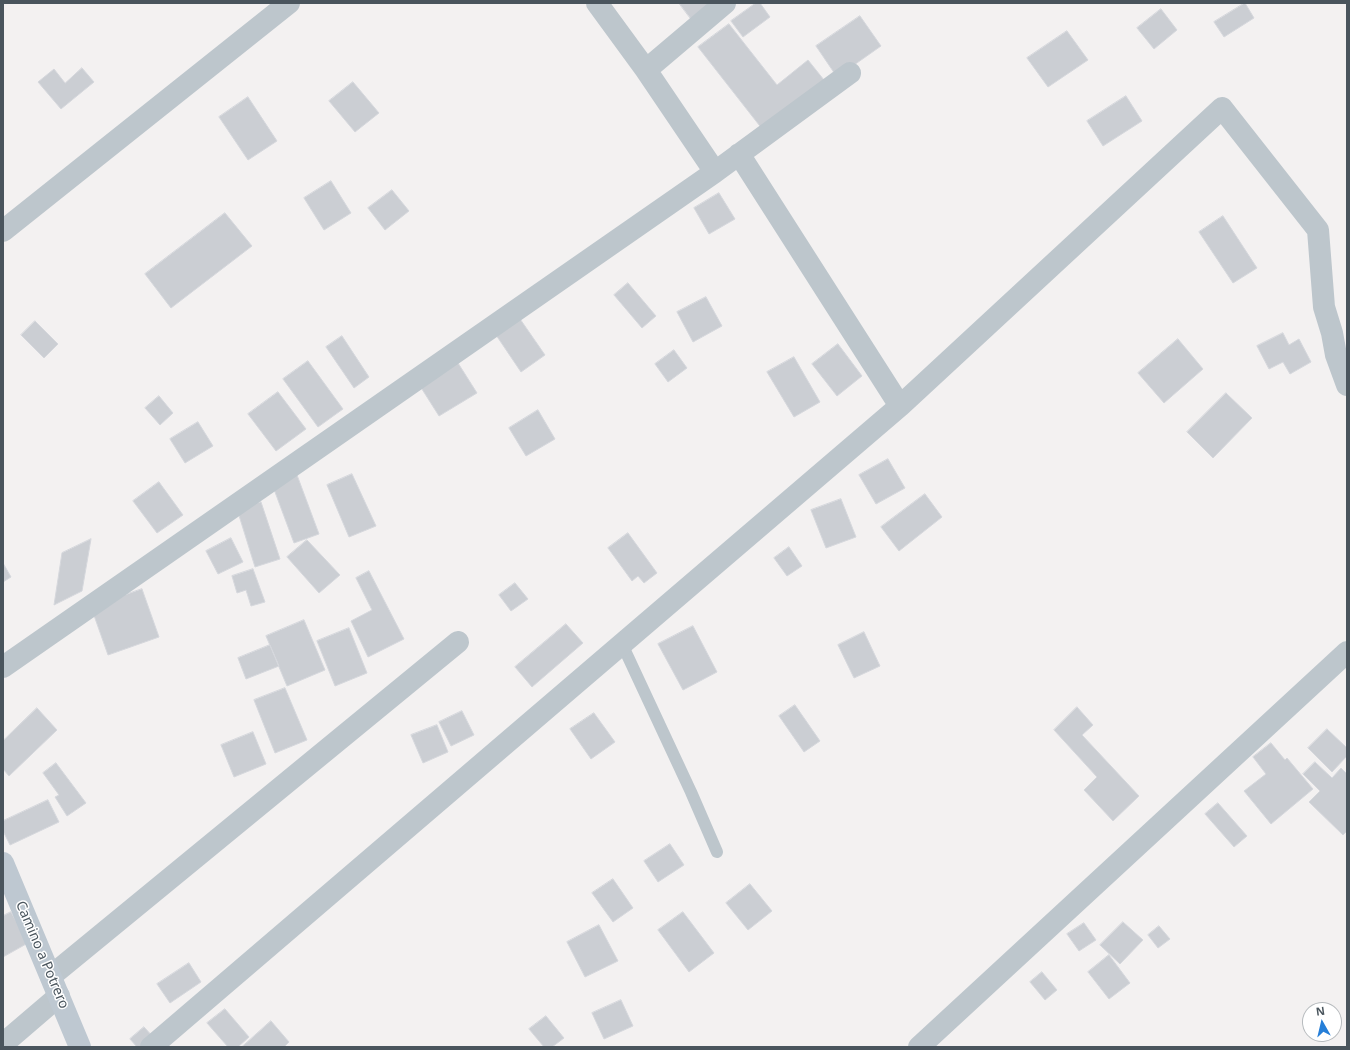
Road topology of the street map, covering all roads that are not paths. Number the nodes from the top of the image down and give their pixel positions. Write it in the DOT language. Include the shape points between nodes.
graph roads {
  1 [pos="289,3"];
  2 [pos="597,3"];
  3 [pos="725,3"];
  4 [pos="646,70"];
  5 [pos="850,73"];
  6 [pos="739,154"];
  7 [pos="715,172"];
  8 [pos="3,231"];
  9 [pos="1347,385"];
  10 [pos="900,406"];
  11 [pos="458,642"];
  12 [pos="622,644"];
  13 [pos="1347,652"];
  14 [pos="3,667"];
  15 [pos="717,852"];
  16 [pos="3,863"];
  17 [pos="55,986"];
  18 [pos="3,1044"];
  19 [pos="80,1047"];
  20 [pos="151,1047"];
  21 [pos="919,1047"];
  1 -- 8 [label="street"];
  2 -- 4 [label="street"];
  3 -- 4 [label="street"];
  4 -- 7 [label="street"];
  5 -- 6 [label="street"];
  6 -- 7 [label="street"];
  6 -- 10 [label="street"];
  7 -- 14 [label="street"];
  9 -- 10 [label="street" via="1336,355 1324,307 1318,230 1222,108"];
  10 -- 12 [label="street"];
  11 -- 17 [label="street"];
  12 -- 15 [label="lane"];
  12 -- 20 [label="street"];
  13 -- 21 [label="street"];
  16 -- 17 [label="street, Camino a Potrero"];
  17 -- 18 [label="street"];
  17 -- 19 [label="street, Camino a Potrero"];
}
